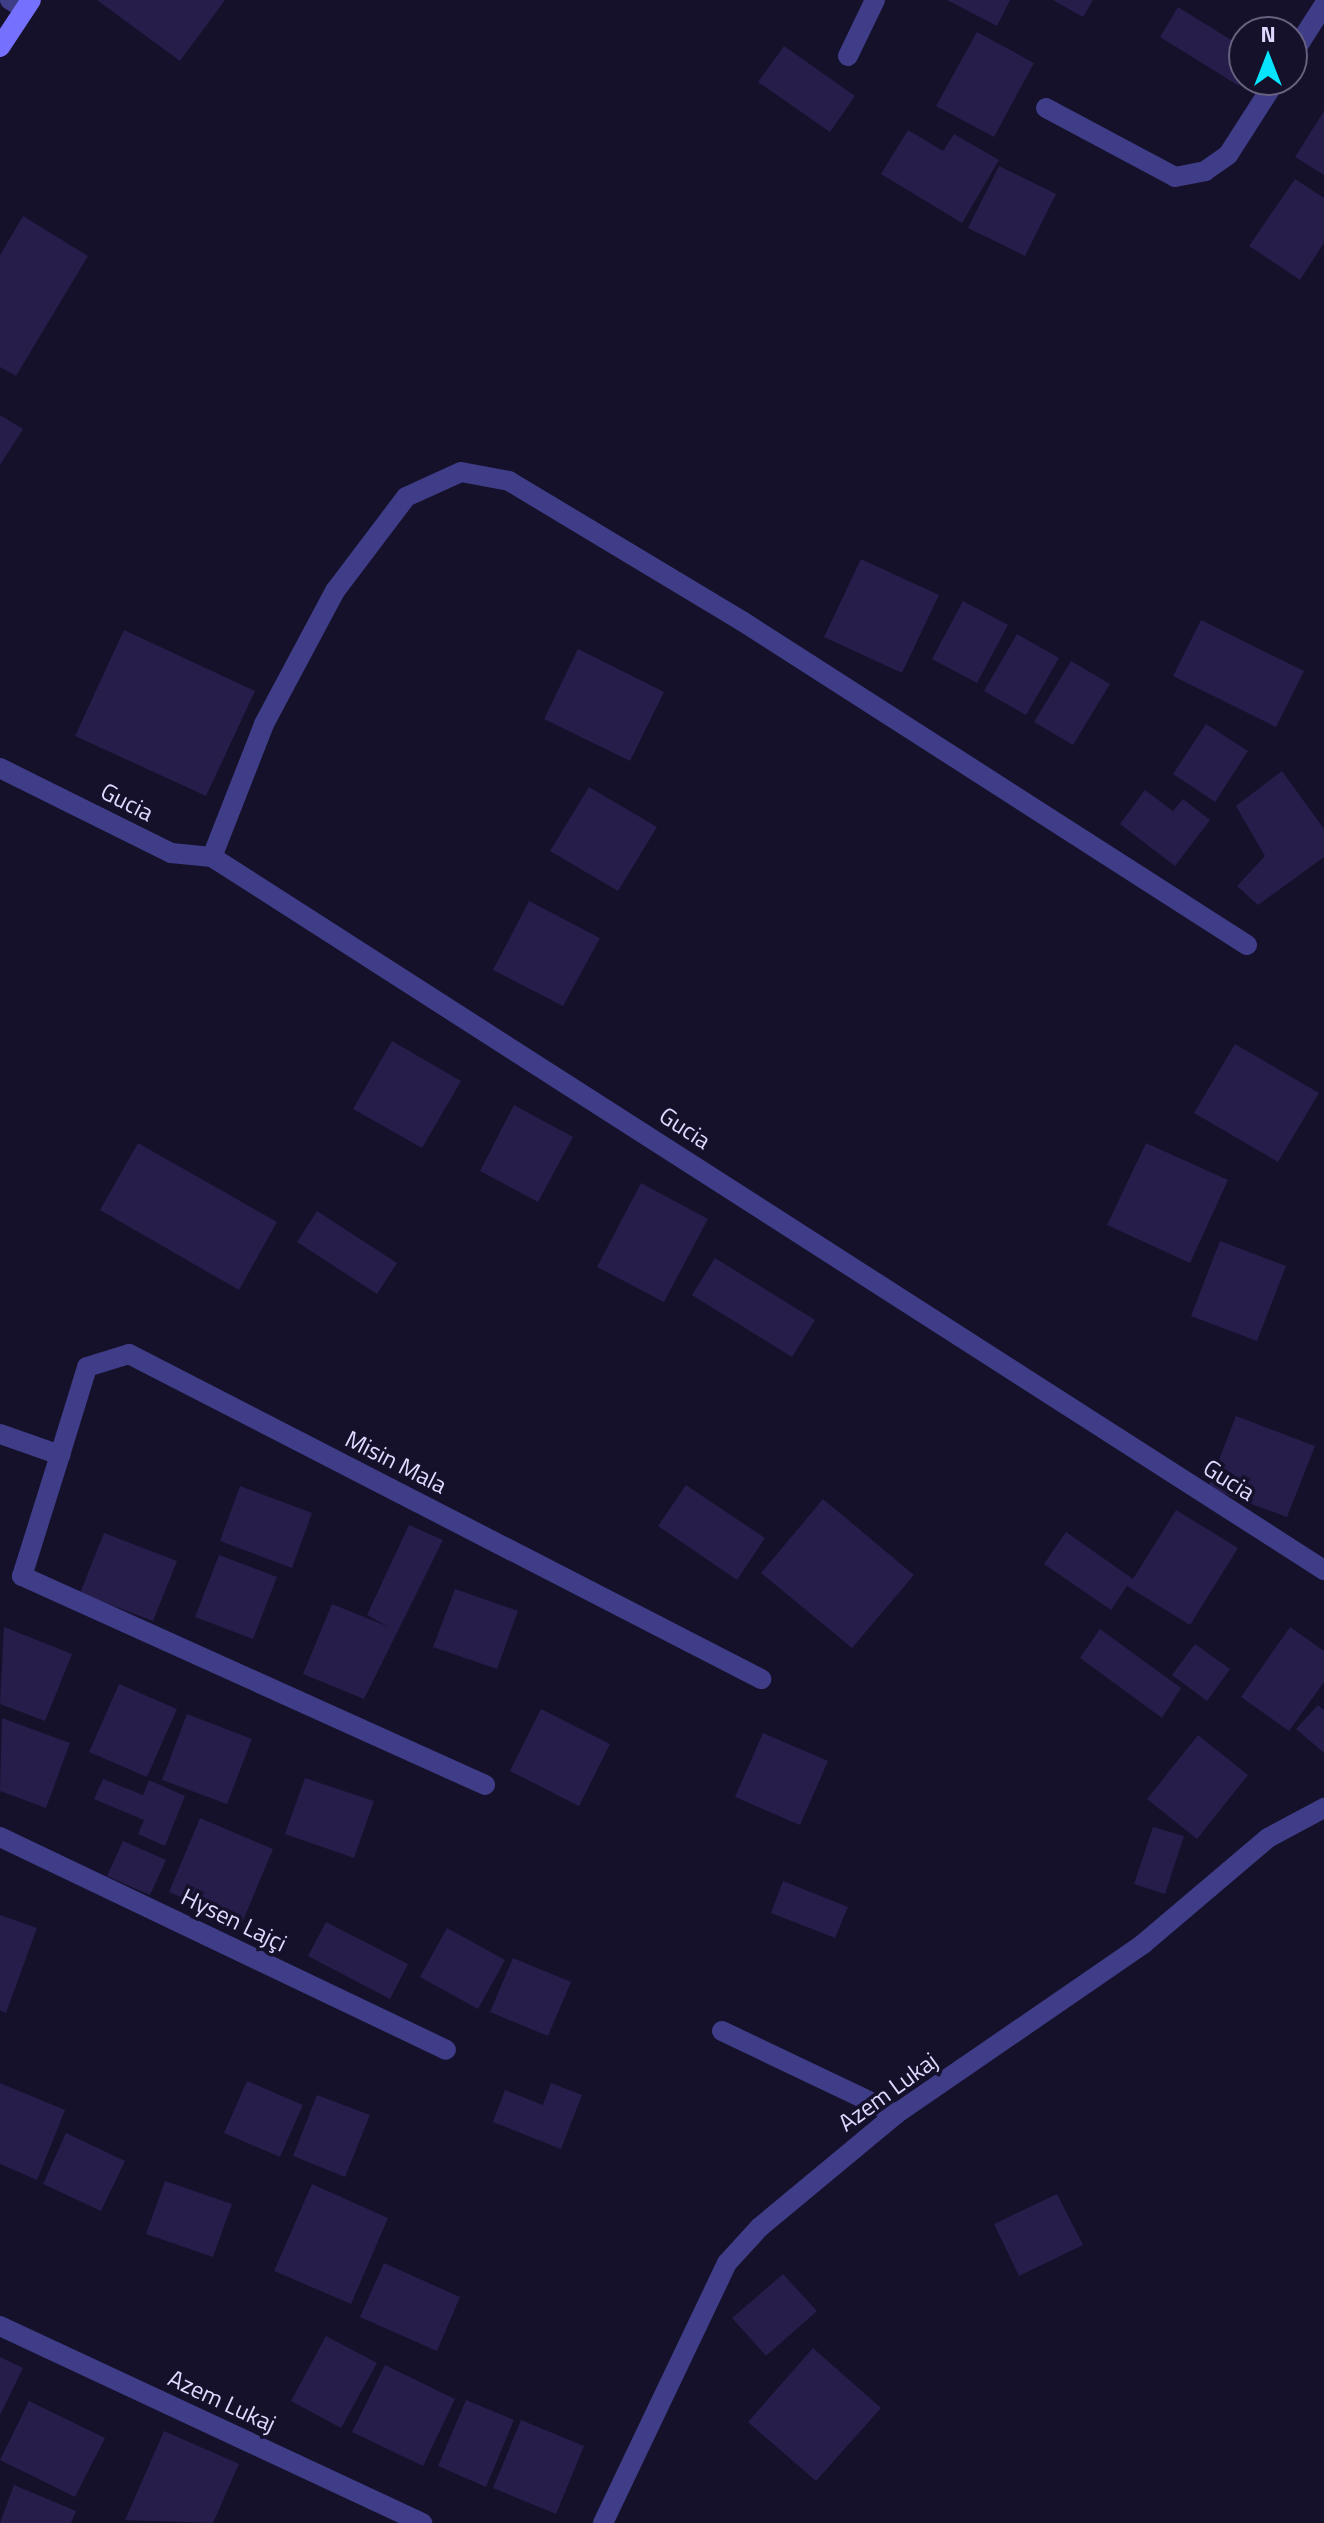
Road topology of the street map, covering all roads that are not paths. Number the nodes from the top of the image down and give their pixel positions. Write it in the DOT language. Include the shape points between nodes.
graph roads {
  1 [pos="875,0"];
  2 [pos="22,3"];
  3 [pos="1324,5"];
  4 [pos="1308,30"];
  5 [pos="0,47"];
  6 [pos="848,56"];
  7 [pos="1266,96"];
  8 [pos="1046,108"];
  9 [pos="0,768"];
  10 [pos="212,857"];
  11 [pos="1247,945"];
  12 [pos="0,1434"];
  13 [pos="60,1455"];
  14 [pos="1324,1570"];
  15 [pos="761,1679"];
  16 [pos="485,1785"];
  17 [pos="1324,1808"];
  18 [pos="0,1837"];
  19 [pos="722,2031"];
  20 [pos="446,2050"];
  21 [pos="896,2114"];
  22 [pos="0,2326"];
  23 [pos="422,2523"];
  24 [pos="603,2523"];
  1 -- 6 [label="street"];
  2 -- 5 [label="main road"];
  3 -- 4 [label="street"];
  7 -- 8 [label="street" via="1228,155 1205,171 1175,177"];
  9 -- 10 [label="street, Gucia" via="171,853"];
  10 -- 11 [label="street" via="264,724 335,591 406,497 461,472 509,481 742,621"];
  10 -- 14 [label="street, Gucia"];
  12 -- 13 [label="street"];
  13 -- 15 [label="street, Misin Mala" via="87,1367 129,1354"];
  13 -- 16 [label="street, Misin Mala" via="22,1576"];
  17 -- 21 [label="street, Azem Lukaj" via="1268,1838 1055,2010"];
  18 -- 20 [label="street, Hysen Lajçi"];
  19 -- 21 [label="street"];
  21 -- 24 [label="street, Azem Lukaj" via="727,2263"];
  22 -- 23 [label="street, Azem Lukaj"];
}
